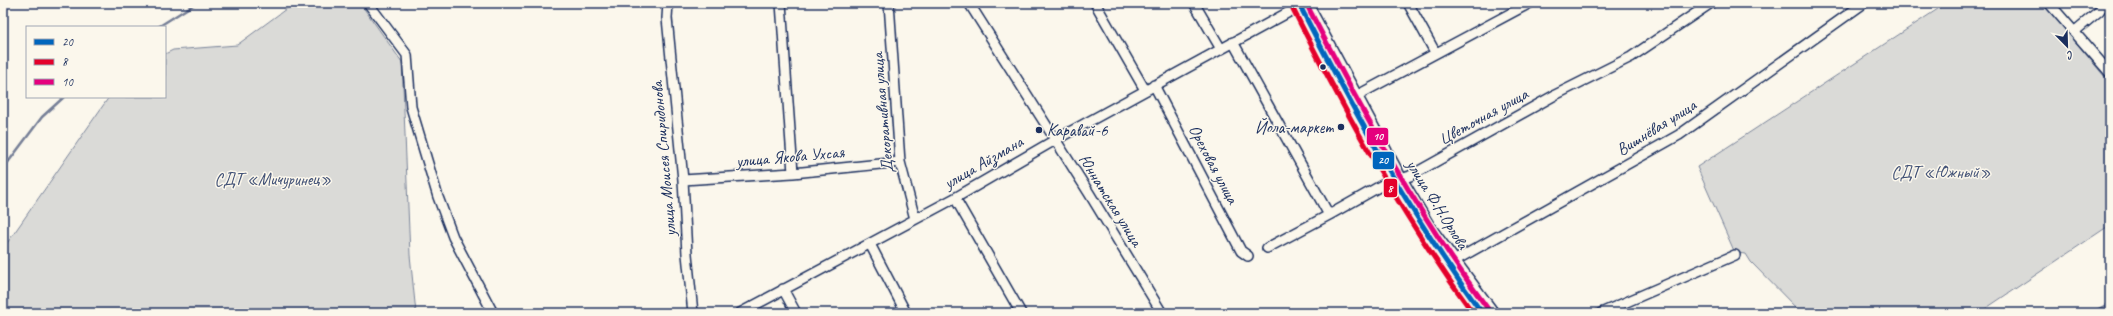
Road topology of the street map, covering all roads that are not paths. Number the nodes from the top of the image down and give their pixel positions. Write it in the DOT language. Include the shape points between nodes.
graph roads {
  1 [pos="368,3"];
  2 [pos="668,3"];
  3 [pos="781,3"];
  4 [pos="889,3"];
  5 [pos="969,3"];
  6 [pos="1095,3"];
  7 [pos="1194,3"];
  8 [pos="1408,3"];
  9 [pos="1530,3"];
  10 [pos="1711,3"];
  11 [pos="1864,3"];
  12 [pos="2049,3"];
  13 [pos="2105,3"];
  14 [pos="1303,4"];
  15 [pos="1701,6"];
  16 [pos="2074,32"];
  17 [pos="1233,42"];
  18 [pos="1221,49"];
  19 [pos="1435,52"];
  20 [pos="2110,73"];
  21 [pos="1154,85"];
  22 [pos="1145,90"];
  23 [pos="1356,96"];
  24 [pos="1054,140"];
  25 [pos="900,162"];
  26 [pos="793,173"];
  27 [pos="683,180"];
  28 [pos="1397,180"];
  29 [pos="955,198"];
  30 [pos="1330,216"];
  31 [pos="915,219"];
  32 [pos="870,244"];
  33 [pos="1267,248"];
  34 [pos="1735,255"];
  35 [pos="1248,256"];
  36 [pos="1454,261"];
  37 [pos="783,289"];
  38 [pos="493,313"];
  39 [pos="694,313"];
  40 [pos="740,313"];
  41 [pos="796,313"];
  42 [pos="906,313"];
  43 [pos="1021,313"];
  44 [pos="1162,313"];
  45 [pos="1482,313"];
  46 [pos="1493,313"];
  47 [pos="1601,313"];
  1 -- 38 [label="street" via="407,55 411,107 438,197 453,237"];
  2 -- 27 [label="street, улица Моисея Спиридонова" via="667,18"];
  3 -- 26 [label="street"];
  4 -- 25 [label="street, Декоративная улица"];
  5 -- 24 [label="street, Юннатская улица"];
  6 -- 22 [label="street"];
  7 -- 18 [label="street"];
  8 -- 19 [label="street"];
  9 -- 19 [label="street"];
  10 -- 15 [label="street, Цветочная улица"];
  11 -- 36 [label="street, Вишнёвая улица" via="1679,135"];
  12 -- 16 [label="street"];
  13 -- 16 [label="street"];
  14 -- 17 [label="street, улица Айзмана"];
  14 -- 23 [label="street, улица Ф.Н.Орлова"];
  14 -- 28 [label="street, улица Ф.Н.Орлова" via="1370,141"];
  15 -- 28 [label="street, Цветочная улица" via="1631,56 1410,176"];
  16 -- 20 [label="street"];
  17 -- 18 [label="street, улица Айзмана"];
  17 -- 30 [label="street"];
  18 -- 21 [label="street, улица Айзмана"];
  19 -- 23 [label="street"];
  21 -- 22 [label="street, улица Айзмана"];
  21 -- 35 [label="street, Ореховая улица" via="1241,251"];
  22 -- 24 [label="street, улица Айзмана"];
  23 -- 28 [label="street, улица Ф.Н.Орлова"];
  24 -- 29 [label="street, улица Айзмана"];
  24 -- 44 [label="street, Юннатская улица"];
  25 -- 26 [label="street, улица Якова Ухсая"];
  25 -- 31 [label="street, Декоративная улица"];
  26 -- 27 [label="street, улица Якова Ухсая"];
  27 -- 39 [label="street, улица Моисея Спиридонова" via="687,254"];
  28 -- 30 [label="street, Цветочная улица" via="1384,184"];
  28 -- 36 [label="street, улица Ф.Н.Орлова"];
  28 -- 45 [label="street, улица Ф.Н.Орлова" via="1417,221"];
  29 -- 31 [label="street, улица Айзмана"];
  29 -- 43 [label="street"];
  30 -- 33 [label="street, Цветочная улица"];
  31 -- 32 [label="street, улица Айзмана"];
  32 -- 37 [label="street, улица Айзмана"];
  32 -- 42 [label="street"];
  34 -- 47 [label="street"];
  36 -- 46 [label="street, улица Ф.Н.Орлова"];
  37 -- 40 [label="street, улица Айзмана"];
  37 -- 41 [label="street"];
}
